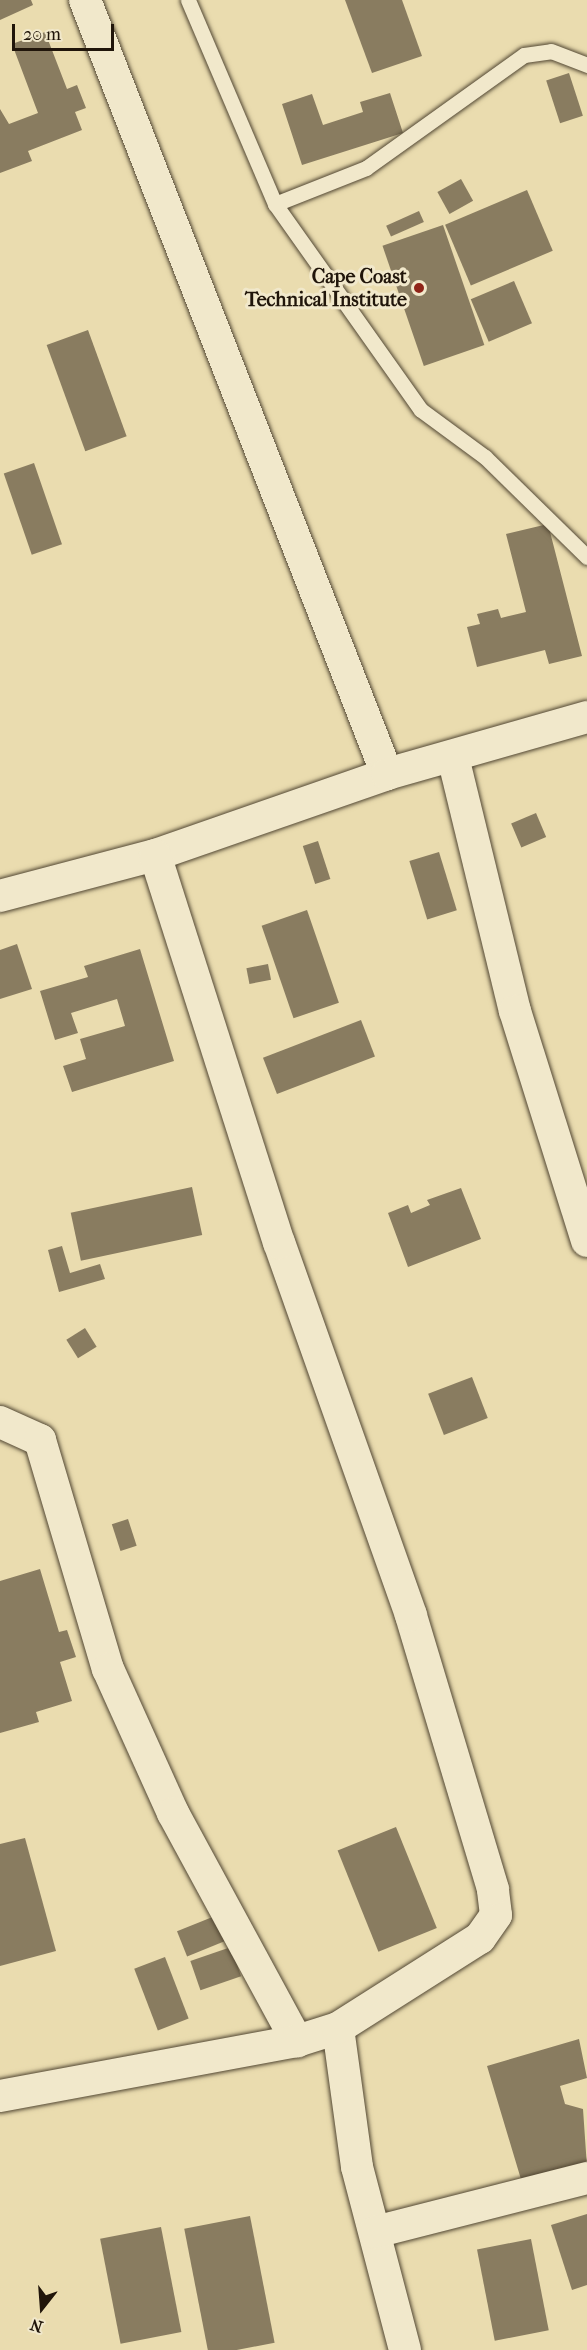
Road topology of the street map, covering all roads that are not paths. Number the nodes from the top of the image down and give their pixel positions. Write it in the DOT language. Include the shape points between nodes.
graph roads {
  1 [pos="85,0"];
  2 [pos="188,0"];
  3 [pos="587,65"];
  4 [pos="275,204"];
  5 [pos="587,557"];
  6 [pos="587,717"];
  7 [pos="453,757"];
  8 [pos="387,774"];
  9 [pos="154,855"];
  10 [pos="0,896"];
  11 [pos="587,1241"];
  12 [pos="0,1422"];
  13 [pos="338,2028"];
  14 [pos="297,2041"];
  15 [pos="0,2097"];
  16 [pos="587,2178"];
  17 [pos="375,2232"];
  18 [pos="405,2350"];
  1 -- 8 [label="street"];
  2 -- 4 [label="lane"];
  3 -- 4 [label="lane" via="551,51 524,55 366,168"];
  4 -- 5 [label="lane" via="421,410 485,457"];
  6 -- 7 [label="street"];
  7 -- 8 [label="street"];
  7 -- 11 [label="street" via="515,1011"];
  8 -- 9 [label="street"];
  9 -- 10 [label="street"];
  9 -- 13 [label="street" via="279,1243 411,1616 493,1889 495,1915 480,1938"];
  12 -- 14 [label="street" via="39,1440 108,1669 173,1813"];
  13 -- 14 [label="street"];
  13 -- 17 [label="street" via="351,2132"];
  14 -- 15 [label="street"];
  16 -- 17 [label="street"];
  17 -- 18 [label="street"];
}
